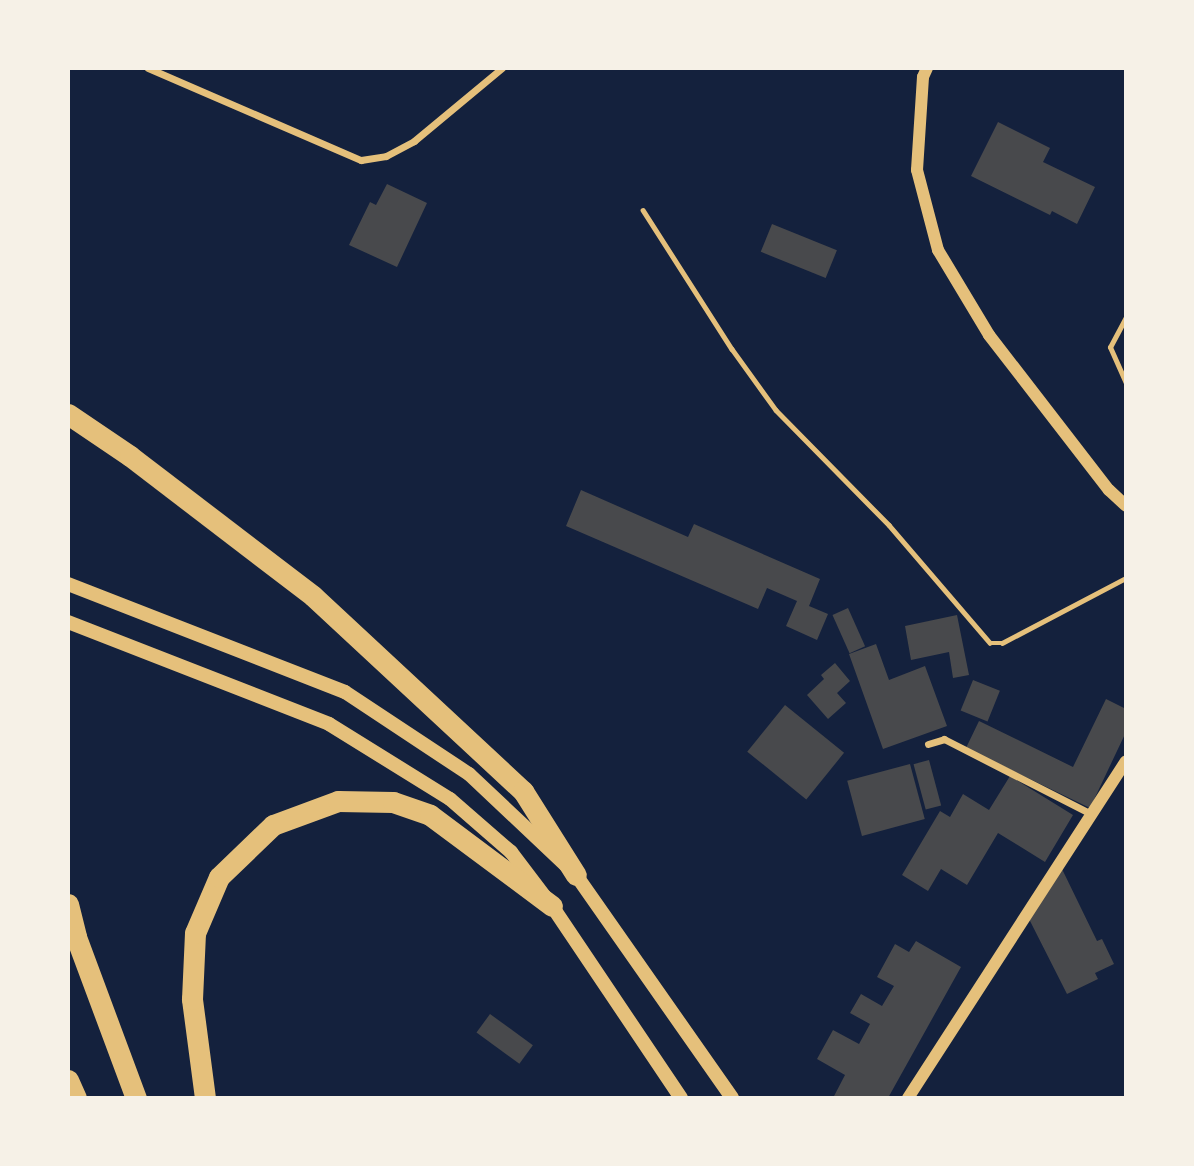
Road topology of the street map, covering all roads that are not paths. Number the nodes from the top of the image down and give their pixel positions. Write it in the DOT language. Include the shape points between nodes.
graph roads {
  1 [pos="148,68"];
  2 [pos="502,68"];
  3 [pos="927,68"];
  4 [pos="1126,317"];
  5 [pos="1126,383"];
  6 [pos="68,414"];
  7 [pos="1126,506"];
  8 [pos="68,583"];
  9 [pos="68,622"];
  10 [pos="928,744"];
  11 [pos="1126,761"];
  12 [pos="1091,814"];
  13 [pos="576,876"];
  14 [pos="68,904"];
  15 [pos="552,906"];
  16 [pos="68,1080"];
  17 [pos="76,1098"];
  18 [pos="136,1098"];
  19 [pos="205,1098"];
  20 [pos="681,1098"];
  21 [pos="732,1098"];
  22 [pos="908,1098"];
  1 -- 2 [label="street" via="361,160 386,156 414,141"];
  3 -- 7 [label="street" via="917,170 938,250 989,335"];
  4 -- 5 [label="lane" via="1111,347"];
  6 -- 13 [label="highway" via="313,596 523,791"];
  8 -- 13 [label="main road" via="345,692 469,774"];
  9 -- 15 [label="main road" via="329,724 450,799 511,852"];
  10 -- 12 [label="street" via="944,739"];
  11 -- 12 [label="street"];
  12 -- 22 [label="street"];
  13 -- 21 [label="main road"];
  14 -- 18 [label="highway"];
  15 -- 19 [label="highway" via="430,816 393,802 338,801 273,825 219,877 195,933 191,999"];
  15 -- 20 [label="main road"];
  16 -- 17 [label="highway"];
}
